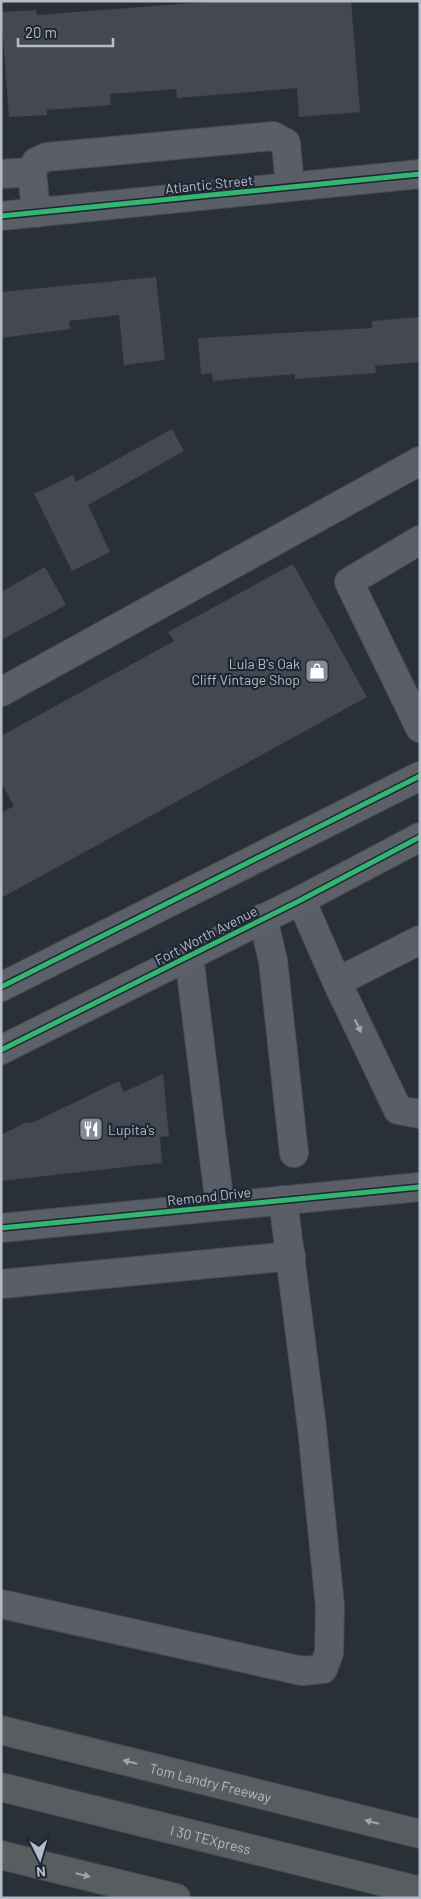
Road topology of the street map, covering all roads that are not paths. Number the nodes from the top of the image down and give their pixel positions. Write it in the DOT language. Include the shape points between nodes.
graph roads {
  1 [pos="32,172"];
  2 [pos="1,174"];
  3 [pos="420,174"];
  4 [pos="290,187"];
  5 [pos="36,213"];
  6 [pos="1,216"];
  7 [pos="420,460"];
  8 [pos="420,540"];
  9 [pos="1,692"];
  10 [pos="420,728"];
  11 [pos="420,776"];
  12 [pos="420,837"];
  13 [pos="301,900"];
  14 [pos="263,918"];
  15 [pos="420,940"];
  16 [pos="189,956"];
  17 [pos="337,982"];
  18 [pos="1,988"];
  19 [pos="1,1050"];
  20 [pos="409,1112"];
  21 [pos="294,1153"];
  22 [pos="420,1187"];
  23 [pos="283,1200"];
  24 [pos="220,1206"];
  25 [pos="1,1228"];
  26 [pos="291,1256"];
  27 [pos="1,1284"];
  28 [pos="1,1604"];
  29 [pos="1,1730"];
  30 [pos="1,1788"];
  31 [pos="420,1834"];
  32 [pos="1,1855"];
  33 [pos="420,1891"];
  34 [pos="176,1898"];
  1 -- 2 [label="street"];
  1 -- 4 [label="street" via="36,162 47,156 273,136 286,142"];
  1 -- 5 [label="street"];
  3 -- 4 [label="street, Atlantic Street"];
  4 -- 5 [label="street, Atlantic Street"];
  5 -- 6 [label="street, Atlantic Street"];
  7 -- 9 [label="street"];
  8 -- 10 [label="street" via="350,582"];
  11 -- 18 [label="main road"];
  12 -- 13 [label="main road, Fort Worth Avenue"];
  13 -- 14 [label="main road, Fort Worth Avenue"];
  13 -- 17 [label="street"];
  14 -- 16 [label="main road, Fort Worth Avenue"];
  14 -- 21 [label="street" via="273,960"];
  15 -- 17 [label="street"];
  16 -- 19 [label="main road, Fort Worth Avenue"];
  16 -- 24 [label="street"];
  17 -- 20 [label="street, one-way"];
  22 -- 23 [label="street, Remond Drive"];
  23 -- 24 [label="street, Remond Drive"];
  23 -- 26 [label="street"];
  24 -- 25 [label="street, Remond Drive"];
  26 -- 27 [label="street"];
  26 -- 28 [label="street" via="330,1606 329,1653 323,1669 302,1672"];
  31 -- 29 [label="highway, Tom Landry Freeway, one-way"];
  30 -- 33 [label="highway, I 30 TEXpress"];
  32 -- 34 [label="highway, one-way"];
}
